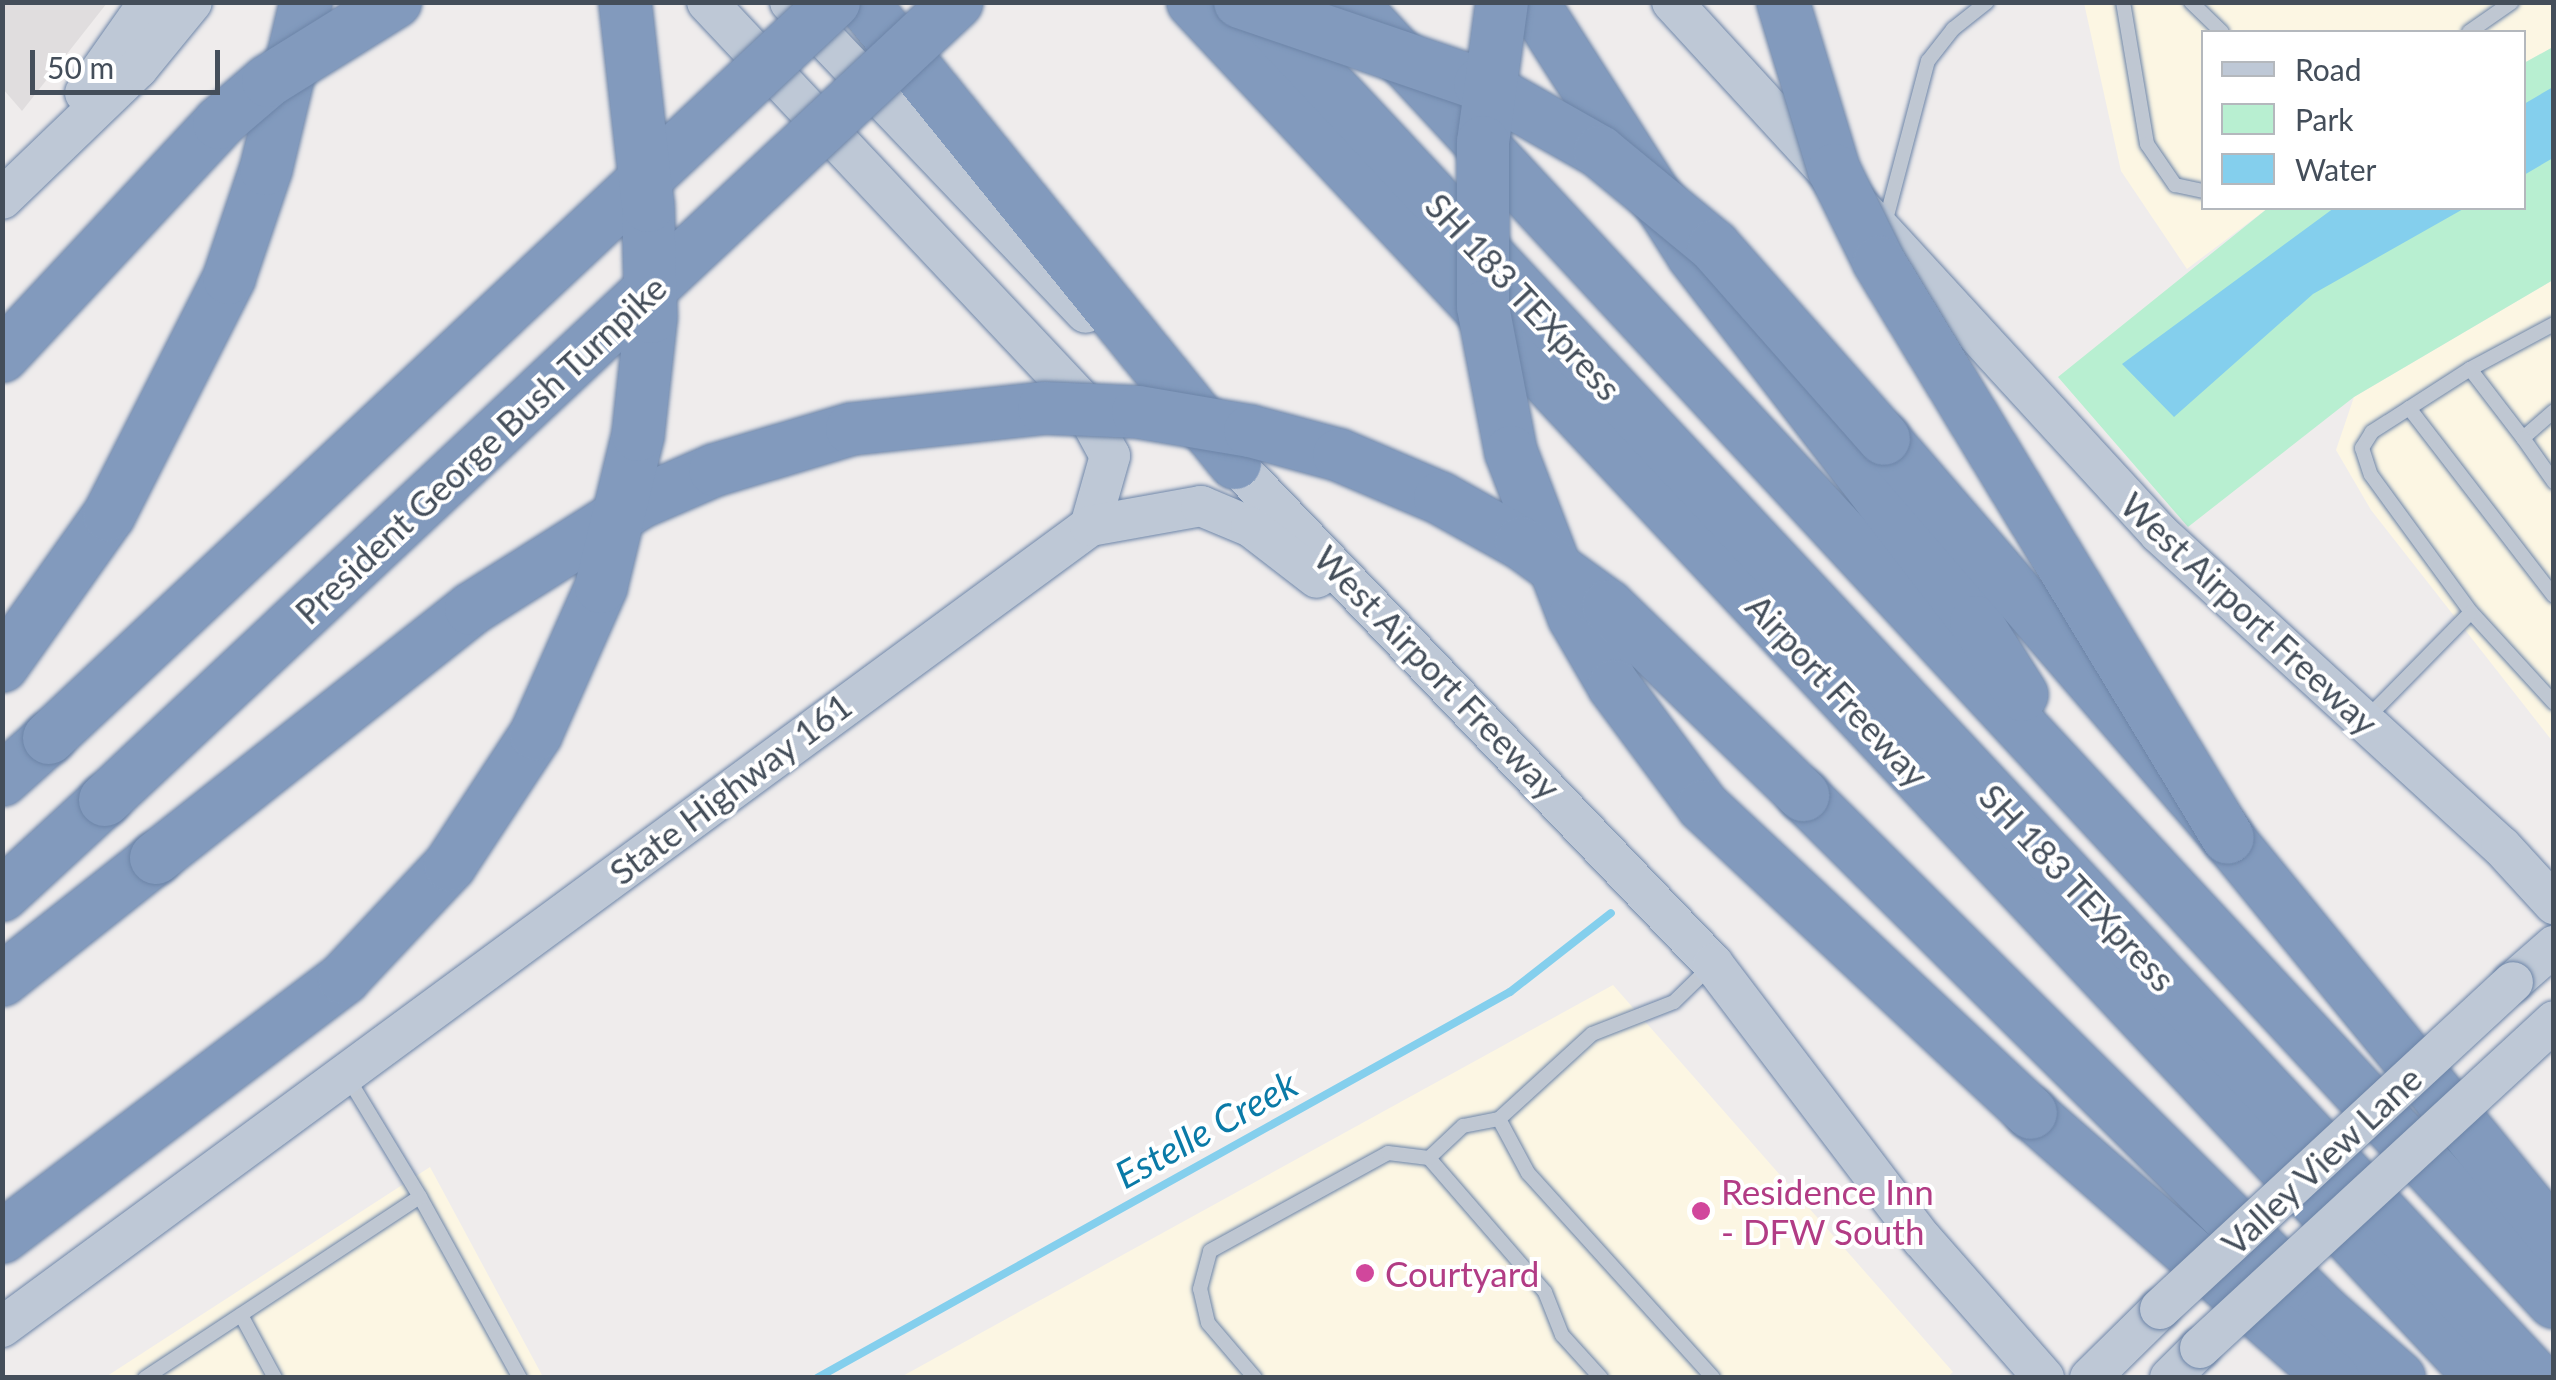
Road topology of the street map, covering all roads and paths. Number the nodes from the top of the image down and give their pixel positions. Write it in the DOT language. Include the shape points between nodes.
graph roads {
  1 [pos="149,2"];
  2 [pos="192,2"];
  3 [pos="306,2"];
  4 [pos="396,2"];
  5 [pos="625,2"];
  6 [pos="708,2"];
  7 [pos="790,2"];
  8 [pos="834,2"];
  9 [pos="862,2"];
  10 [pos="957,2"];
  11 [pos="1193,2"];
  12 [pos="1240,2"];
  13 [pos="1250,2"];
  14 [pos="1292,2"];
  15 [pos="1350,2"];
  16 [pos="1502,2"];
  17 [pos="1532,2"];
  18 [pos="1672,2"];
  19 [pos="1783,2"];
  20 [pos="1987,2"];
  21 [pos="2123,2"];
  22 [pos="2191,2"];
  23 [pos="2512,2"];
  24 [pos="2220,30"];
  25 [pos="2472,30"];
  26 [pos="2201,190"];
  27 [pos="2,199"];
  28 [pos="1884,228"];
  29 [pos="2554,324"];
  30 [pos="2,356"];
  31 [pos="2470,369"];
  32 [pos="2409,408"];
  33 [pos="2554,411"];
  34 [pos="2523,438"];
  35 [pos="1235,463"];
  36 [pos="2554,482"];
  37 [pos="1090,526"];
  38 [pos="2554,596"];
  39 [pos="2472,612"];
  40 [pos="2,666"];
  41 [pos="2554,703"];
  42 [pos="1477,712"];
  43 [pos="2364,720"];
  44 [pos="2,780"];
  45 [pos="2093,806"];
  46 [pos="2228,838"];
  47 [pos="2,895"];
  48 [pos="2554,904"];
  49 [pos="2554,946"];
  50 [pos="1713,964"];
  51 [pos="2,980"];
  52 [pos="2554,1021"];
  53 [pos="345,1073"];
  54 [pos="1499,1119"];
  55 [pos="1428,1158"];
  56 [pos="420,1198"];
  57 [pos="2,1237"];
  58 [pos="2554,1237"];
  59 [pos="2554,1302"];
  60 [pos="1983,1310"];
  61 [pos="241,1314"];
  62 [pos="2,1327"];
  63 [pos="2554,1362"];
  64 [pos="144,1378"];
  65 [pos="274,1378"];
  66 [pos="520,1378"];
  67 [pos="1255,1378"];
  68 [pos="1601,1378"];
  69 [pos="1713,1378"];
  70 [pos="2018,1378"];
  71 [pos="2044,1378"];
  72 [pos="2090,1378"];
  73 [pos="2170,1378"];
  74 [pos="2333,1378"];
  75 [pos="2399,1378"];
  76 [pos="2482,1378"];
  77 [pos="2536,1378"];
  1 -- 27 [label="main road"];
  2 -- 27 [label="main road" via="138,68"];
  3 -- 40 [label="highway" via="266,169 229,278 109,515"];
  4 -- 30 [label="highway, bridge" via="268,81 218,124"];
  5 -- 57 [label="highway, bridge" via="648,206 651,317 638,434 601,587 536,734 450,865 344,978 258,1050"];
  6 -- 37 [label="main road" via="1078,397 1110,456"];
  7 -- 35 [label="main road, West Airport Freeway"];
  8 -- 44 [label="highway, bridge"];
  9 -- 35 [label="highway"];
  10 -- 47 [label="highway, President George Bush Turnpike, bridge"];
  11 -- 76 [label="highway, Airport Freeway"];
  12 -- 46 [label="highway, bridge" via="1480,84 1600,152 1659,195 1768,304"];
  13 -- 77 [label="highway, SH 183 TEXpress"];
  14 -- 63 [label="highway, SH 183 TEXpress"];
  15 -- 45 [label="highway"];
  16 -- 74 [label="highway, bridge" via="1483,142 1483,306 1511,452 1536,533 1614,686 1703,806 2031,1113"];
  17 -- 45 [label="highway" via="1694,255 1976,622"];
  18 -- 28 [label="main road, West Airport Freeway"];
  19 -- 46 [label="highway, bridge" via="1829,154 1879,262"];
  20 -- 28 [label="lane" via="1928,61"];
  21 -- 26 [label="lane" via="2147,144 2175,185"];
  22 -- 24 [label="lane"];
  23 -- 25 [label="lane"];
  28 -- 43 [label="main road, West Airport Freeway" via="2159,533"];
  29 -- 31 [label="lane"];
  31 -- 32 [label="lane"];
  31 -- 34 [label="lane"];
  32 -- 38 [label="lane"];
  32 -- 39 [label="lane" via="2372,432 2362,448 2364,461"];
  33 -- 34 [label="lane"];
  34 -- 36 [label="lane"];
  35 -- 42 [label="main road, West Airport Freeway"];
  37 -- 42 [label="main road, State Highway 161" via="1177,507 1228,514 1276,544"];
  37 -- 53 [label="main road, State Highway 161"];
  39 -- 41 [label="lane"];
  39 -- 43 [label="lane"];
  42 -- 50 [label="main road, West Airport Freeway"];
  43 -- 48 [label="main road, West Airport Freeway"];
  45 -- 59 [label="highway"];
  46 -- 58 [label="highway"];
  49 -- 72 [label="main road, Valley View Lane, bridge"];
  50 -- 54 [label="lane" via="1674,1002 1592,1034"];
  50 -- 60 [label="main road, West Airport Freeway"];
  51 -- 75 [label="highway, bridge" via="471,609 639,504 715,470 852,430 1044,408 1138,412 1250,431 1339,456 1440,498 1608,606 2324,1312"];
  52 -- 73 [label="main road, Valley View Lane, bridge"];
  53 -- 56 [label="lane"];
  53 -- 62 [label="main road, State Highway 161"];
  54 -- 55 [label="lane" via="1463,1126"];
  54 -- 69 [label="lane" via="1528,1172"];
  55 -- 67 [label="lane" via="1388,1154 1210,1251 1200,1289 1208,1324"];
  55 -- 68 [label="lane" via="1544,1292 1562,1334"];
  56 -- 61 [label="lane"];
  56 -- 66 [label="lane"];
  60 -- 70 [label="main road"];
  60 -- 71 [label="main road, West Airport Freeway"];
  61 -- 64 [label="lane"];
  61 -- 65 [label="lane"];
}
